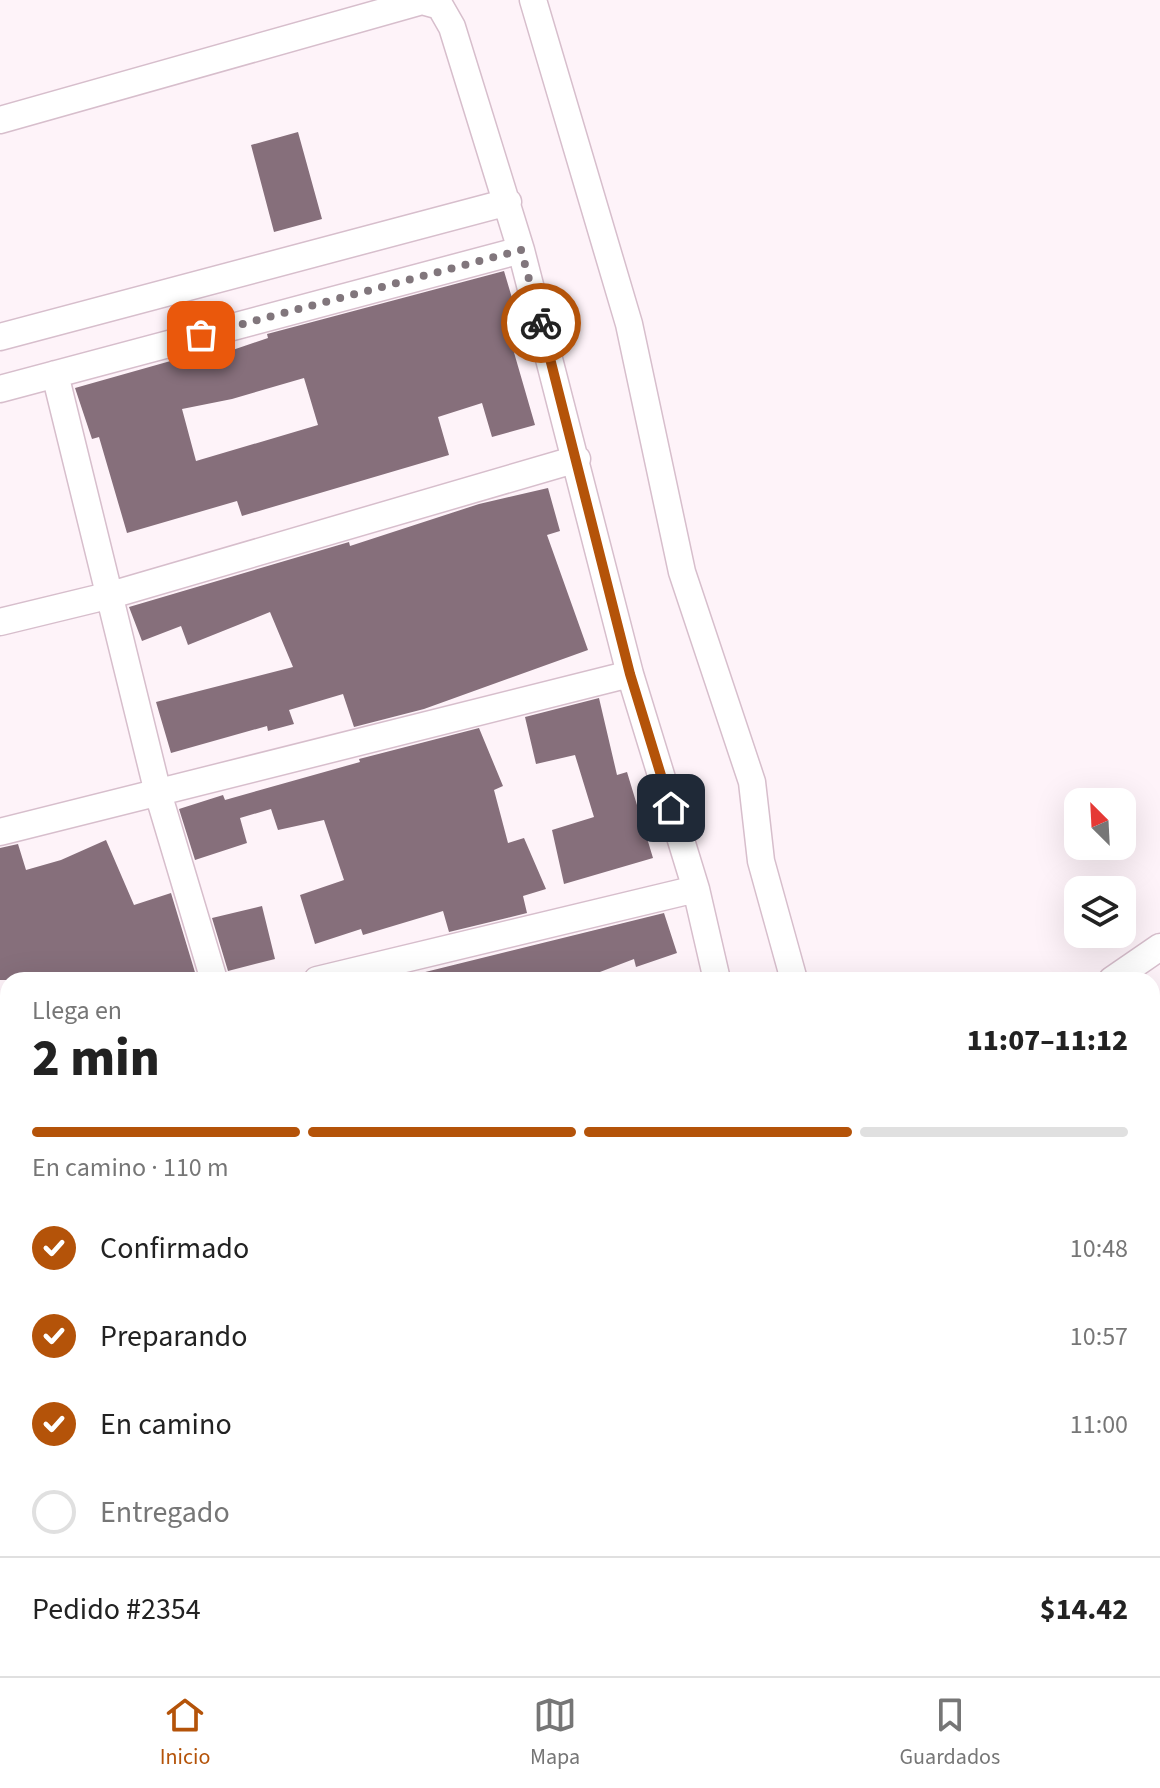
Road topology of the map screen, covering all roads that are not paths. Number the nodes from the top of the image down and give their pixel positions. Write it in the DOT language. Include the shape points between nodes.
graph roads {
  1 [pos="533,0"];
  2 [pos="0,120"];
  3 [pos="508,202"];
  4 [pos="521,250"];
  5 [pos="0,337"];
  6 [pos="55,374"];
  7 [pos="0,389"];
  8 [pos="577,459"];
  9 [pos="111,595"];
  10 [pos="0,622"];
  11 [pos="630,674"];
  12 [pos="158,793"];
  13 [pos="0,832"];
  14 [pos="696,889"];
  15 [pos="1160,947"];
  16 [pos="212,972"];
  17 [pos="350,972"];
  18 [pos="715,972"];
  19 [pos="792,972"];
  20 [pos="1124,972"];
  1 -- 19 [label="street" via="629,324 682,572 752,782 761,861"];
  2 -- 3 [label="street" via="422,1 440,6 452,27"];
  3 -- 4 [label="street"];
  3 -- 5 [label="street"];
  4 -- 6 [label="street"];
  4 -- 8 [label="street"];
  6 -- 7 [label="street"];
  6 -- 9 [label="street"];
  8 -- 9 [label="street"];
  8 -- 11 [label="street"];
  9 -- 10 [label="street"];
  9 -- 12 [label="street"];
  11 -- 12 [label="street"];
  11 -- 14 [label="street"];
  12 -- 13 [label="street"];
  12 -- 16 [label="street"];
  14 -- 17 [label="street"];
  14 -- 18 [label="street"];
  15 -- 20 [label="street"];
}
